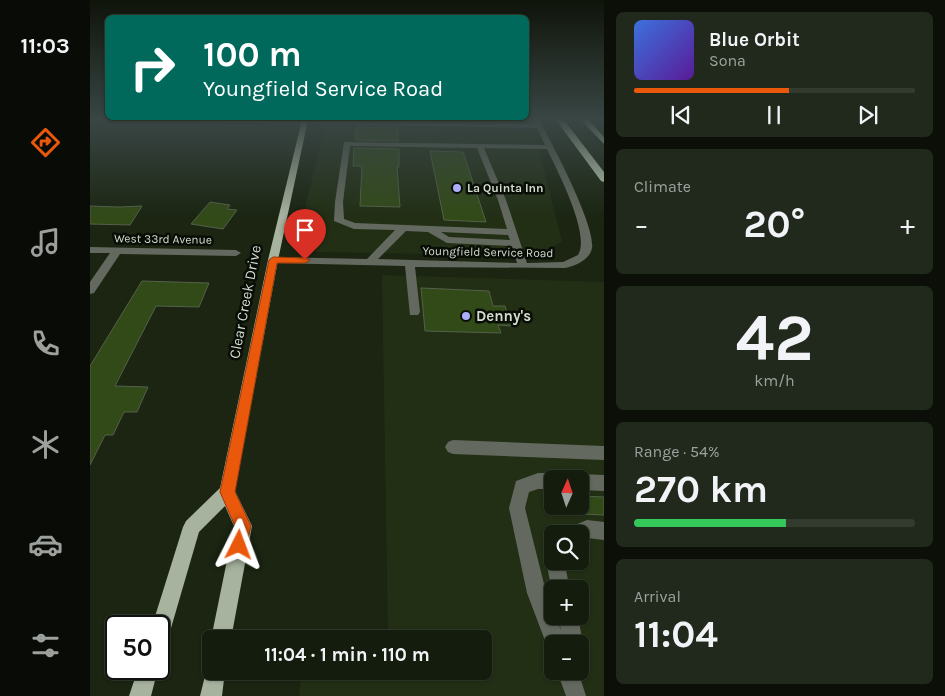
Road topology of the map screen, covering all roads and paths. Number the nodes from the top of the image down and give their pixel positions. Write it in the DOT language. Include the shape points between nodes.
graph roads {
  1 [pos="297,152"];
  2 [pos="346,152"];
  3 [pos="483,152"];
  4 [pos="552,152"];
  5 [pos="584,152"];
  6 [pos="604,179"];
  7 [pos="402,228"];
  8 [pos="430,228"];
  9 [pos="512,232"];
  10 [pos="515,242"];
  11 [pos="90,250"];
  12 [pos="117,250"];
  13 [pos="236,253"];
  14 [pos="273,260"];
  15 [pos="370,262"];
  16 [pos="410,263"];
  17 [pos="523,266"];
  18 [pos="90,290"];
  19 [pos="414,312"];
  20 [pos="453,448"];
  21 [pos="604,453"];
  22 [pos="544,480"];
  23 [pos="589,482"];
  24 [pos="604,483"];
  25 [pos="227,492"];
  26 [pos="589,530"];
  27 [pos="604,530"];
  28 [pos="165,615"];
  29 [pos="223,630"];
  30 [pos="552,635"];
  31 [pos="145,680"];
  32 [pos="214,680"];
  33 [pos="571,680"];
  34 [pos="575,680"];
  35 [pos="140,696"];
  36 [pos="211,696"];
  1 -- 14 [label="main road, Clear Creek Drive"];
  2 -- 7 [label="street" via="339,221 354,226"];
  3 -- 9 [label="street"];
  4 -- 17 [label="street, Youngfield Service Road" via="582,223 587,248 582,257 565,264"];
  5 -- 6 [label="highway"];
  7 -- 8 [label="street"];
  7 -- 15 [label="street"];
  8 -- 9 [label="street"];
  8 -- 10 [label="street" via="447,240"];
  9 -- 10 [label="street"];
  10 -- 17 [label="street"];
  11 -- 12 [label="street, West 33rd Avenue"];
  12 -- 13 [label="street, West 33rd Avenue"];
  12 -- 18 [label="street"];
  14 -- 15 [label="street, Youngfield Service Road"];
  14 -- 25 [label="main road, Clear Creek Drive"];
  15 -- 16 [label="street, Youngfield Service Road"];
  16 -- 17 [label="street, Youngfield Service Road"];
  16 -- 19 [label="street"];
  20 -- 21 [label="street"];
  22 -- 30 [label="street" via="522,487 517,508 536,593"];
  23 -- 24 [label="street"];
  25 -- 28 [label="main road" via="192,527"];
  25 -- 29 [label="main road" via="243,526"];
  26 -- 27 [label="street"];
  31 -- 35 [label="main road"];
  32 -- 36 [label="main road"];
  33 -- 34 [label="street" via="576,694"];
}
